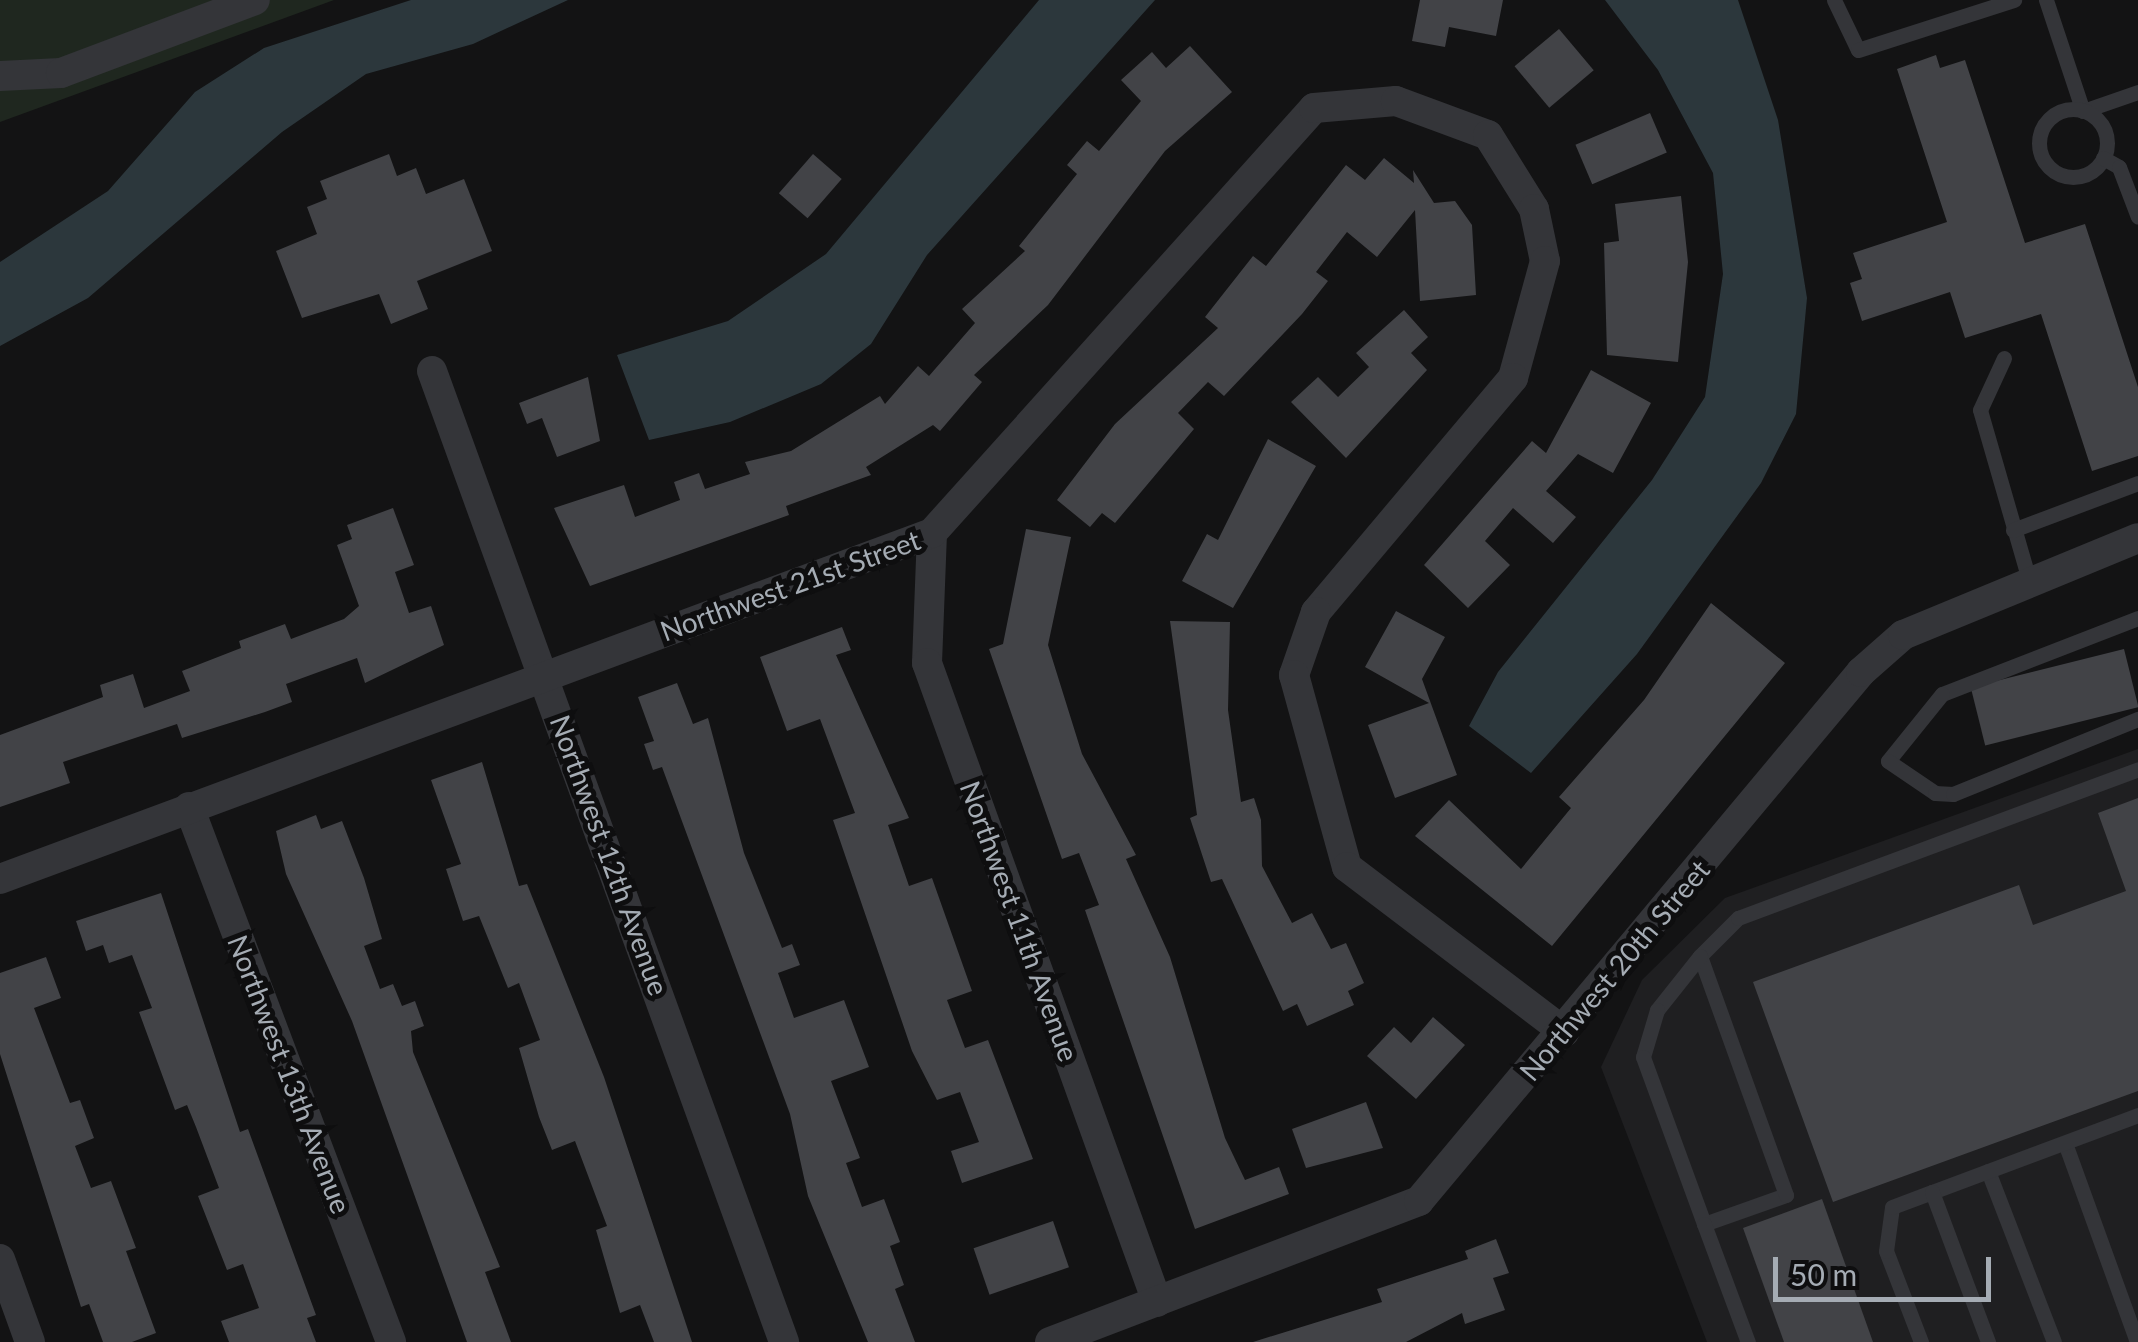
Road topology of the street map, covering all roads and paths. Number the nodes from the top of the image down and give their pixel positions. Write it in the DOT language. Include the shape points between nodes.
graph roads {
  1 [pos="255,0"];
  2 [pos="1834,0"];
  3 [pos="2014,0"];
  4 [pos="2046,0"];
  5 [pos="0,76"];
  6 [pos="2138,92"];
  7 [pos="2083,111"];
  8 [pos="2103,158"];
  9 [pos="2138,217"];
  10 [pos="2004,358"];
  11 [pos="432,370"];
  12 [pos="2138,483"];
  13 [pos="2013,530"];
  14 [pos="932,533"];
  15 [pos="2138,538"];
  16 [pos="2028,580"];
  17 [pos="2138,618"];
  18 [pos="546,674"];
  19 [pos="2138,719"];
  20 [pos="2138,769"];
  21 [pos="188,807"];
  22 [pos="0,879"];
  23 [pos="1700,956"];
  24 [pos="1564,1032"];
  25 [pos="2138,1115"];
  26 [pos="2065,1143"];
  27 [pos="1988,1171"];
  28 [pos="1932,1192"];
  29 [pos="1704,1224"];
  30 [pos="0,1259"];
  31 [pos="1157,1302"];
  32 [pos="30,1342"];
  33 [pos="391,1342"];
  34 [pos="784,1342"];
  35 [pos="1050,1342"];
  36 [pos="1748,1342"];
  37 [pos="1921,1342"];
  38 [pos="1988,1342"];
  39 [pos="2054,1342"];
  40 [pos="2137,1342"];
  1 -- 5 [label="street" via="60,74"];
  2 -- 3 [label="lane" via="1858,50"];
  4 -- 7 [label="lane"];
  6 -- 7 [label="lane"];
  7 -- 8 [label="lane" via="2102,124"];
  7 -- 8 [label="lane" via="2062,111 2044,124 2042,156 2066,176 2088,174"];
  8 -- 9 [label="lane" via="2119,167"];
  10 -- 13 [label="lane" via="1980,410"];
  11 -- 18 [label="street, Northwest 12th Avenue"];
  12 -- 13 [label="lane"];
  13 -- 16 [label="lane"];
  14 -- 18 [label="street, Northwest 21st Street"];
  14 -- 24 [label="street, Northwest 21st Street" via="1314,108 1396,102 1488,135 1534,209 1545,261 1513,378 1316,612 1294,675 1347,867"];
  14 -- 31 [label="street, Northwest 11th Avenue" via="926,663"];
  15 -- 16 [label="street, Northwest 20th Street"];
  16 -- 24 [label="street, Northwest 20th Street" via="1903,635 1862,672"];
  17 -- 19 [label="lane" via="1942,694 1888,761 1936,793 1953,794"];
  18 -- 21 [label="street, Northwest 21st Street"];
  18 -- 34 [label="street, Northwest 12th Avenue"];
  20 -- 23 [label="lane" via="1738,918"];
  21 -- 22 [label="street, Northwest 21st Street"];
  21 -- 33 [label="street, Northwest 13th Avenue"];
  23 -- 29 [label="lane" via="1657,1010 1643,1057"];
  23 -- 29 [label="lane" via="1786,1194"];
  24 -- 31 [label="street, Northwest 20th Street" via="1419,1201"];
  25 -- 26 [label="lane"];
  26 -- 27 [label="lane"];
  26 -- 40 [label="lane"];
  27 -- 28 [label="lane"];
  27 -- 39 [label="lane"];
  28 -- 37 [label="lane" via="1892,1207 1886,1251"];
  28 -- 38 [label="lane"];
  29 -- 36 [label="lane"];
  30 -- 32 [label="street"];
  31 -- 35 [label="street, Northwest 20th Street"];
}
